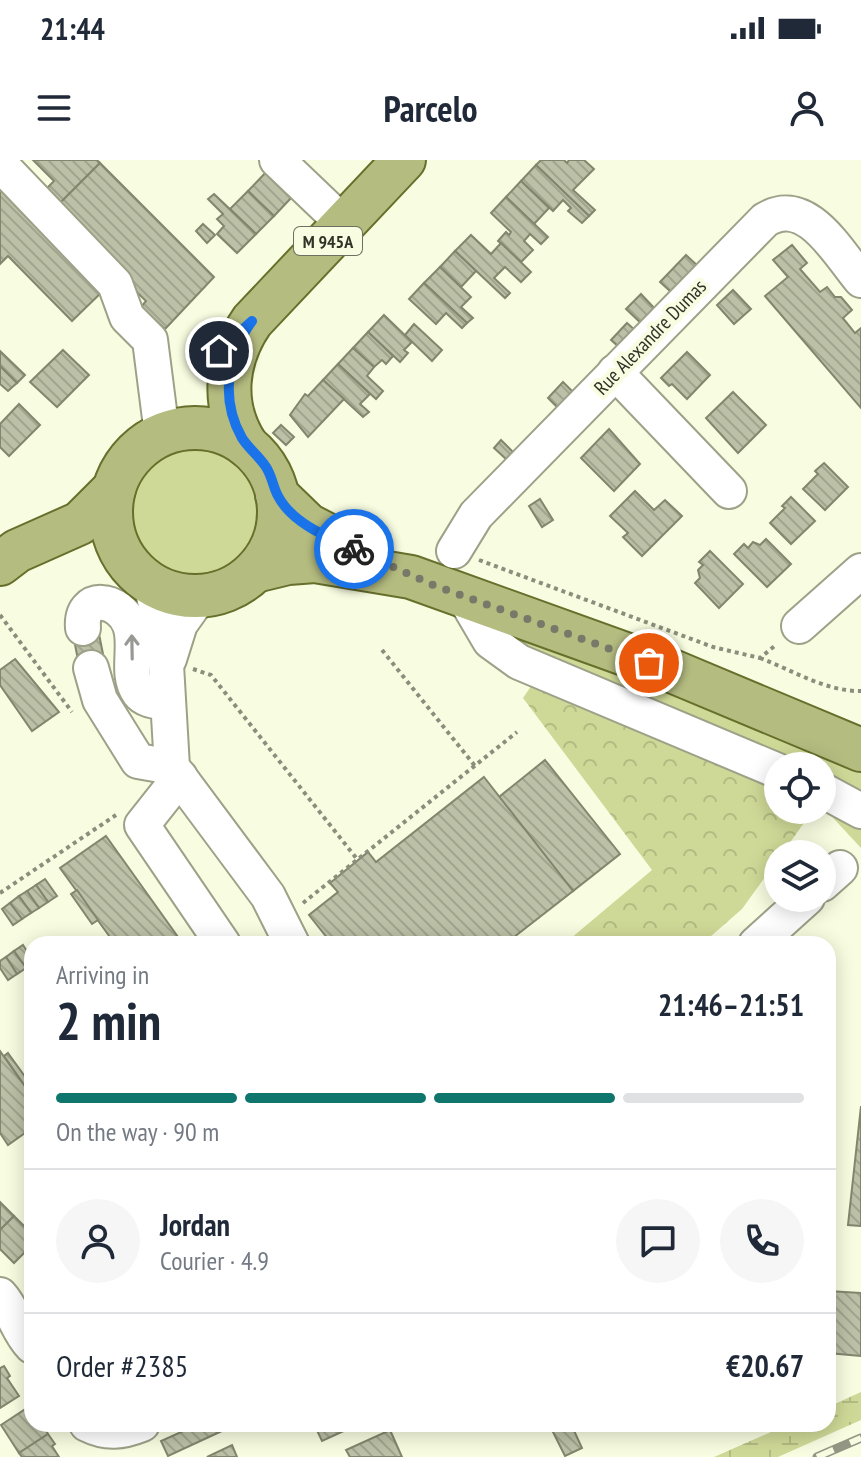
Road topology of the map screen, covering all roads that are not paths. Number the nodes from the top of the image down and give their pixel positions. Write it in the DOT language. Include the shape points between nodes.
graph roads {
  1 [pos="277,160"];
  2 [pos="404,160"];
  3 [pos="0,164"];
  4 [pos="344,224"];
  5 [pos="861,280"];
  6 [pos="252,321"];
  7 [pos="615,372"];
  8 [pos="169,432"];
  9 [pos="247,446"];
  10 [pos="114,489"];
  11 [pos="729,491"];
  12 [pos="277,495"];
  13 [pos="0,564"];
  14 [pos="255,571"];
  15 [pos="861,571"];
  16 [pos="139,573"];
  17 [pos="0,577"];
  18 [pos="450,577"];
  19 [pos="200,596"];
  20 [pos="799,626"];
  21 [pos="83,628"];
  22 [pos="168,667"];
  23 [pos="91,668"];
  24 [pos="167,703"];
  25 [pos="857,747"];
  26 [pos="764,765"];
  27 [pos="176,772"];
  28 [pos="836,798"];
  29 [pos="861,811"];
  30 [pos="791,912"];
  31 [pos="287,932"];
  32 [pos="218,936"];
  33 [pos="765,936"];
  34 [pos="0,1295"];
  35 [pos="24,1336"];
  1 -- 4 [label="street"];
  2 -- 4 [label="main road, M 945A"];
  3 -- 8 [label="street" via="115,284 127,317 150,340"];
  4 -- 6 [label="main road, M 945A"];
  5 -- 7 [label="street, Rue Alexandre Dumas" via="811,221 791,213 772,216"];
  6 -- 8 [label="main road, M 945A" via="219,351 196,409"];
  6 -- 9 [label="main road, M 945A" via="236,347 229,382 234,418"];
  7 -- 11 [label="street"];
  7 -- 18 [label="street, Rue Alexandre Dumas" via="476,515"];
  8 -- 9 [label="main road" via="219,431"];
  8 -- 10 [label="main road" via="135,452"];
  9 -- 12 [label="main road" via="267,468"];
  10 -- 13 [label="main road" via="80,523"];
  10 -- 16 [label="main road" via="113,534"];
  12 -- 14 [label="main road" via="277,530"];
  12 -- 18 [label="main road" via="316,530"];
  14 -- 18 [label="main road" via="315,561"];
  14 -- 19 [label="main road" via="235,586"];
  15 -- 20 [label="street"];
  16 -- 17 [label="main road" via="97,556 74,556"];
  16 -- 19 [label="main road" via="169,592"];
  16 -- 22 [label="street" via="162,621"];
  18 -- 25 [label="main road"];
  18 -- 26 [label="street" via="490,641 519,662"];
  19 -- 22 [label="street" via="176,633"];
  24 -- 21 [label="street, one-way" via="139,692 131,628 120,610 106,603 92,605 83,616"];
  22 -- 24 [label="street"];
  23 -- 27 [label="street" via="100,700 138,761"];
  24 -- 27 [label="street"];
  27 -- 31 [label="street" via="268,896"];
  27 -- 32 [label="street" via="142,825"];
  28 -- 29 [label="street"];
  30 -- 33 [label="street"];
  34 -- 35 [label="street"];
}
